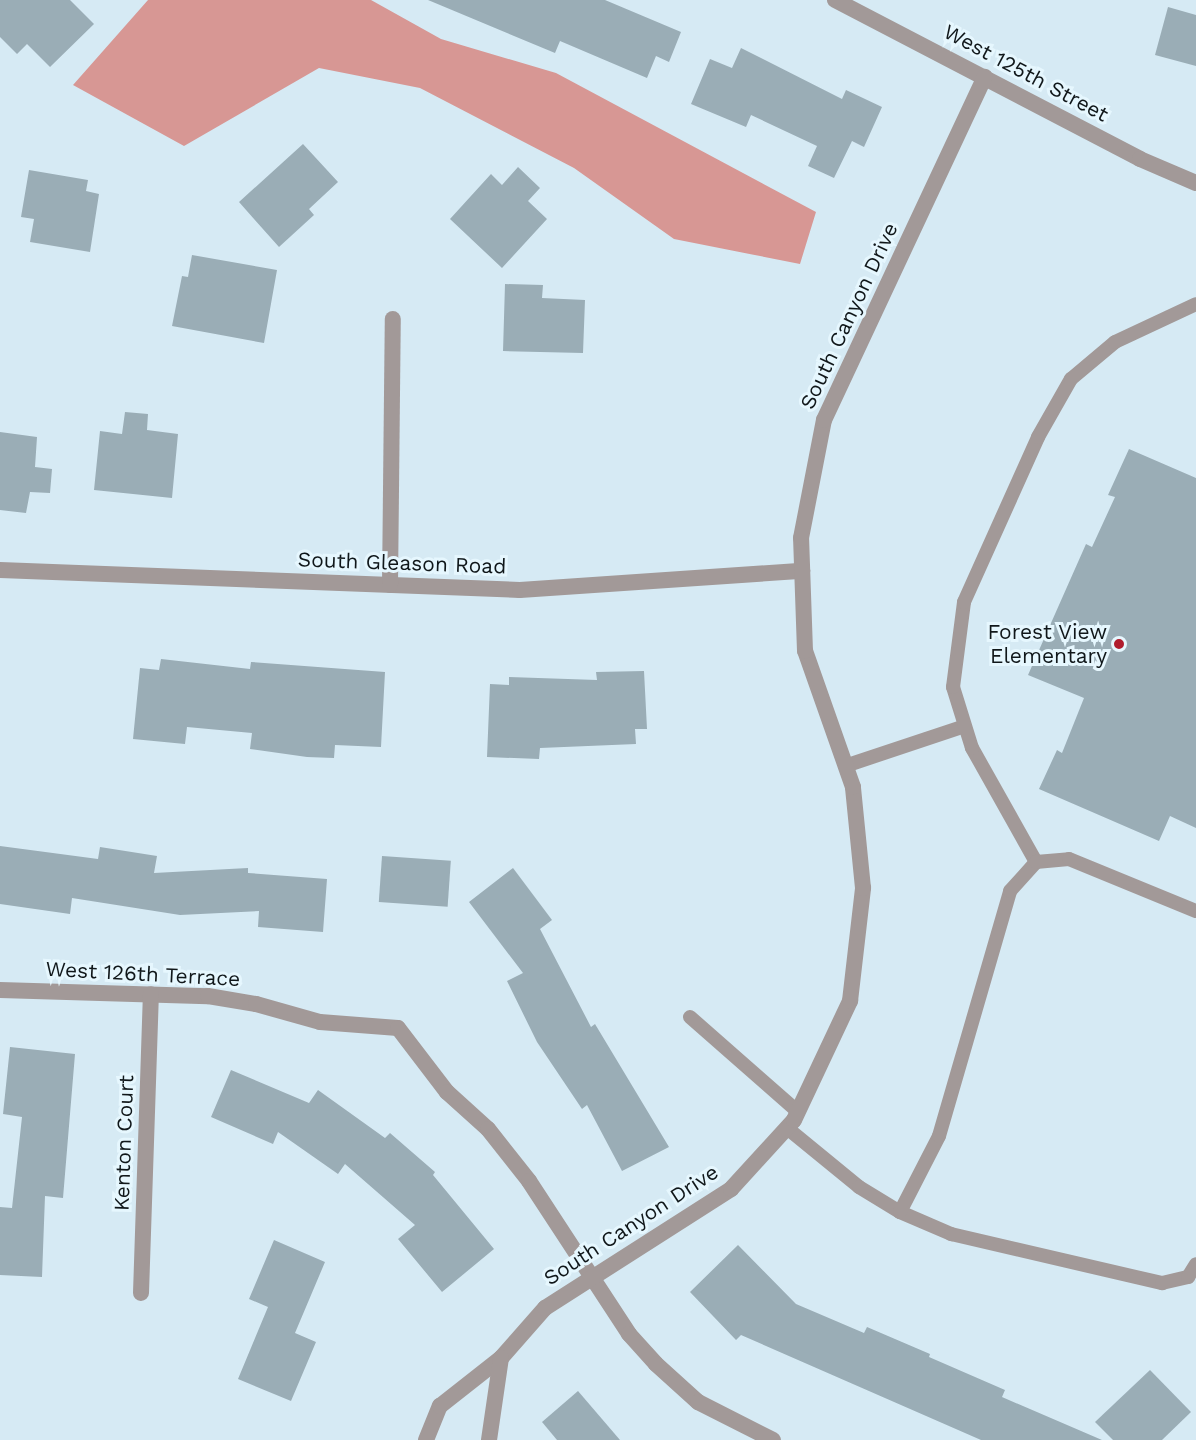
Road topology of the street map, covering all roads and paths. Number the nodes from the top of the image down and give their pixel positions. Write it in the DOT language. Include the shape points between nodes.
graph roads {
  1 [pos="836,0"];
  2 [pos="985,77"];
  3 [pos="1196,183"];
  4 [pos="1196,304"];
  5 [pos="393,319"];
  6 [pos="0,570"];
  7 [pos="802,571"];
  8 [pos="390,585"];
  9 [pos="965,726"];
  10 [pos="845,766"];
  11 [pos="1036,862"];
  12 [pos="1196,911"];
  13 [pos="0,990"];
  14 [pos="151,994"];
  15 [pos="690,1017"];
  16 [pos="798,1112"];
  17 [pos="787,1128"];
  18 [pos="900,1212"];
  19 [pos="1196,1264"];
  20 [pos="591,1278"];
  21 [pos="141,1293"];
  22 [pos="501,1358"];
  23 [pos="426,1440"];
  24 [pos="489,1440"];
  25 [pos="772,1440"];
  1 -- 2 [label="street, West 125th Street"];
  2 -- 3 [label="street, West 125th Street" via="1140,159"];
  2 -- 7 [label="street, South Canyon Drive" via="824,420 801,538"];
  4 -- 9 [label="lane" via="1115,342 1071,379 1038,437 964,602 953,687"];
  5 -- 8 [label="street"];
  6 -- 8 [label="street, South Gleason Road"];
  7 -- 8 [label="street, South Gleason Road" via="520,590"];
  7 -- 10 [label="street, South Canyon Drive" via="805,651"];
  9 -- 10 [label="lane"];
  9 -- 11 [label="lane" via="972,748"];
  10 -- 16 [label="street, South Canyon Drive" via="853,787 863,888 850,1001"];
  11 -- 12 [label="lane" via="1069,859"];
  11 -- 18 [label="lane" via="1010,891 939,1136"];
  13 -- 14 [label="street, West 126th Terrace"];
  14 -- 20 [label="street, West 126th Terrace" via="208,996 256,1004 320,1022 398,1028 447,1092 488,1129 529,1181"];
  14 -- 21 [label="street, Kenton Court"];
  15 -- 16 [label="lane"];
  16 -- 17 [label="street, South Canyon Drive"];
  17 -- 18 [label="lane" via="859,1187"];
  17 -- 20 [label="street, South Canyon Drive" via="731,1189"];
  18 -- 19 [label="lane" via="951,1234 1162,1283 1188,1277"];
  20 -- 22 [label="street, South Canyon Drive" via="545,1308"];
  20 -- 25 [label="street, West 126th Terrace" via="629,1334 698,1402"];
  22 -- 23 [label="street, South Canyon Drive" via="440,1406"];
  22 -- 24 [label="street"];
}
